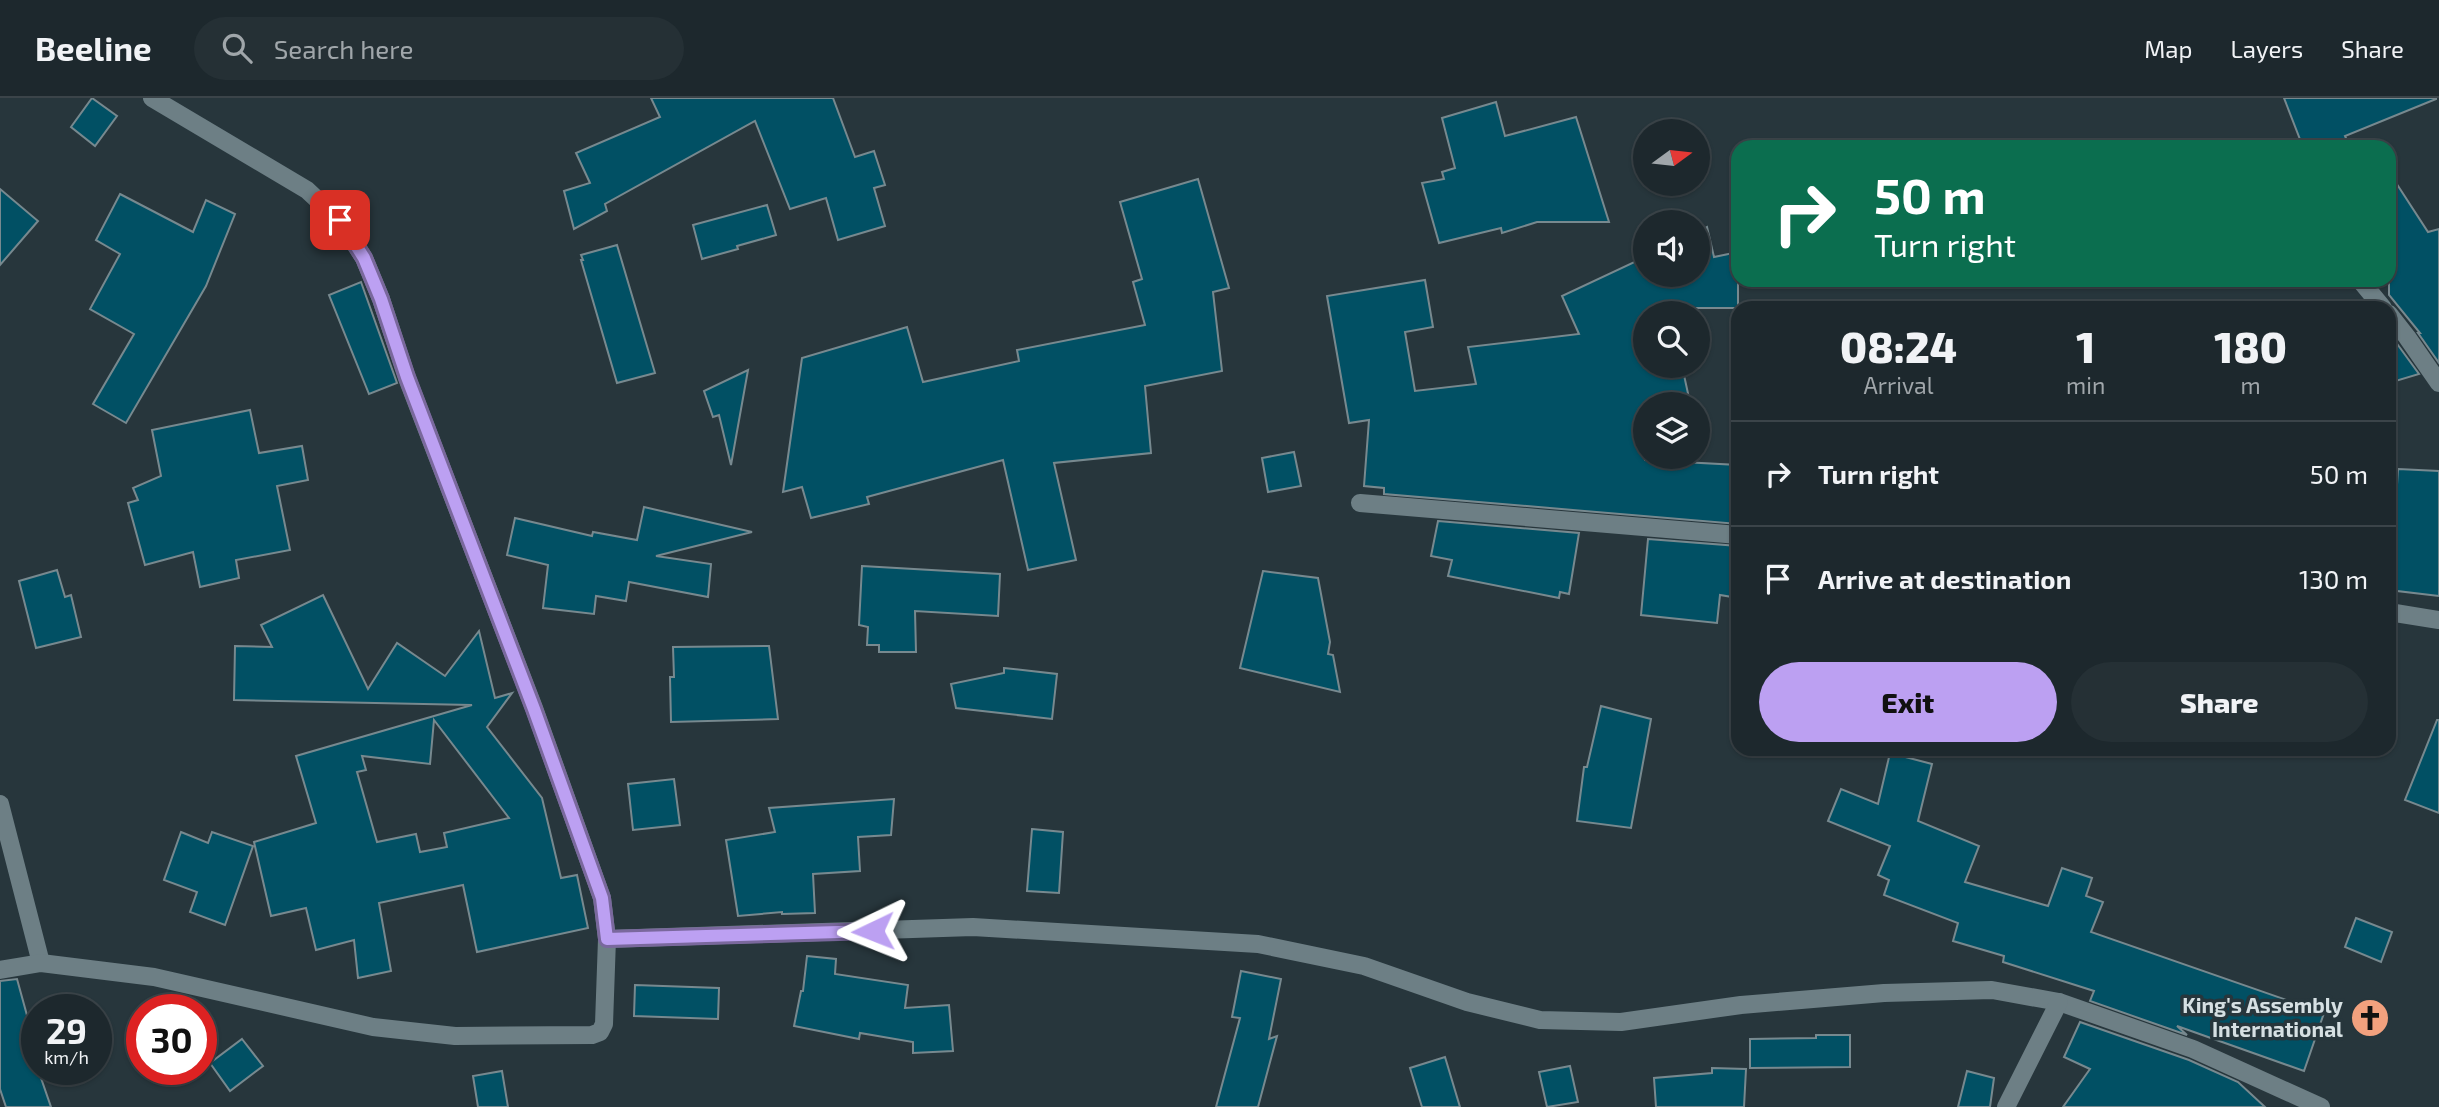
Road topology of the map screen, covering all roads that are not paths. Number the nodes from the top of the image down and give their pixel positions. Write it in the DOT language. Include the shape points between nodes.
graph roads {
  1 [pos="152,98"];
  2 [pos="2366,287"];
  3 [pos="2377,301"];
  4 [pos="2396,323"];
  5 [pos="2439,383"];
  6 [pos="1360,503"];
  7 [pos="1731,534"];
  8 [pos="2396,613"];
  9 [pos="2439,620"];
  10 [pos="0,804"];
  11 [pos="607,939"];
  12 [pos="41,963"];
  13 [pos="0,970"];
  14 [pos="2059,1002"];
  15 [pos="2006,1107"];
  16 [pos="2321,1107"];
  1 -- 11 [label="street" via="307,190 340,220 364,258 602,898"];
  2 -- 3 [label="street"];
  4 -- 5 [label="street"];
  6 -- 7 [label="street"];
  8 -- 9 [label="street"];
  10 -- 12 [label="street"];
  11 -- 12 [label="street" via="604,1024 592,1035 455,1036 373,1027 154,977"];
  11 -- 14 [label="street" via="973,927 1258,944 1364,966 1467,1002 1540,1020 1621,1022 1741,1005 1884,993 1992,990"];
  12 -- 13 [label="street"];
  14 -- 15 [label="street"];
  14 -- 16 [label="street" via="2193,1049"];
}
